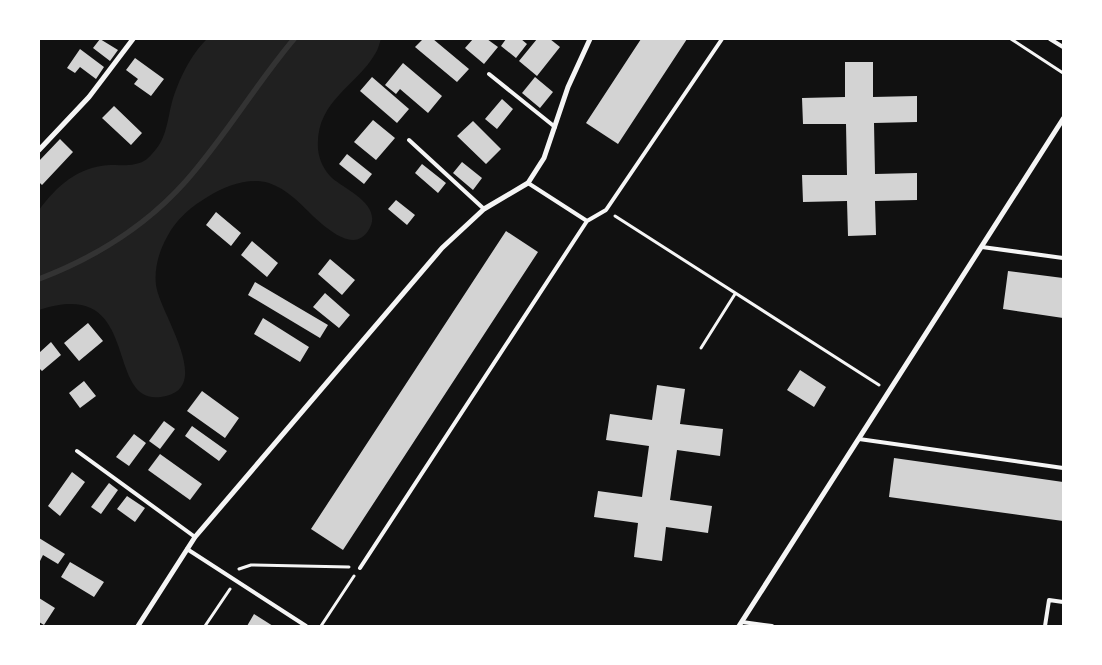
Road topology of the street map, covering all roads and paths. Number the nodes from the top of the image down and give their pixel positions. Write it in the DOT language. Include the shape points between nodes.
graph roads {
  1 [pos="133,39"];
  2 [pos="590,39"];
  3 [pos="722,39"];
  4 [pos="1011,39"];
  5 [pos="1050,39"];
  6 [pos="1063,48"];
  7 [pos="1063,73"];
  8 [pos="489,74"];
  9 [pos="1063,119"];
  10 [pos="555,127"];
  11 [pos="408,140"];
  12 [pos="39,150"];
  13 [pos="528,183"];
  14 [pos="484,210"];
  15 [pos="606,210"];
  16 [pos="587,221"];
  17 [pos="982,247"];
  18 [pos="1063,258"];
  19 [pos="735,294"];
  20 [pos="701,348"];
  21 [pos="890,391"];
  22 [pos="859,440"];
  23 [pos="77,451"];
  24 [pos="1063,468"];
  25 [pos="195,537"];
  26 [pos="187,549"];
  27 [pos="360,568"];
  28 [pos="224,573"];
  29 [pos="236,580"];
  30 [pos="1063,602"];
  31 [pos="741,624"];
  32 [pos="138,626"];
  33 [pos="205,626"];
  34 [pos="306,626"];
  35 [pos="322,626"];
  36 [pos="772,626"];
  37 [pos="1045,626"];
  1 -- 12 [label="street" via="89,97"];
  2 -- 10 [label="street" via="568,87"];
  3 -- 15 [label="lane"];
  4 -- 7 [label="path"];
  5 -- 6 [label="lane"];
  8 -- 10 [label="lane"];
  9 -- 17 [label="street"];
  10 -- 13 [label="street" via="544,158"];
  11 -- 14 [label="lane"];
  13 -- 14 [label="street"];
  13 -- 16 [label="lane"];
  14 -- 25 [label="street" via="442,248"];
  15 -- 16 [label="lane"];
  15 -- 19 [label="path"];
  16 -- 27 [label="lane"];
  17 -- 18 [label="lane"];
  17 -- 21 [label="street"];
  19 -- 20 [label="path"];
  19 -- 21 [label="path"];
  21 -- 22 [label="street"];
  22 -- 24 [label="lane"];
  22 -- 31 [label="street"];
  23 -- 25 [label="lane"];
  25 -- 26 [label="street"];
  26 -- 28 [label="lane"];
  26 -- 32 [label="street"];
  27 -- 28 [label="path" via="251,565"];
  27 -- 35 [label="path"];
  28 -- 29 [label="lane"];
  29 -- 33 [label="path"];
  29 -- 34 [label="lane"];
  30 -- 37 [label="lane" via="1049,600"];
  31 -- 36 [label="lane"];
}
